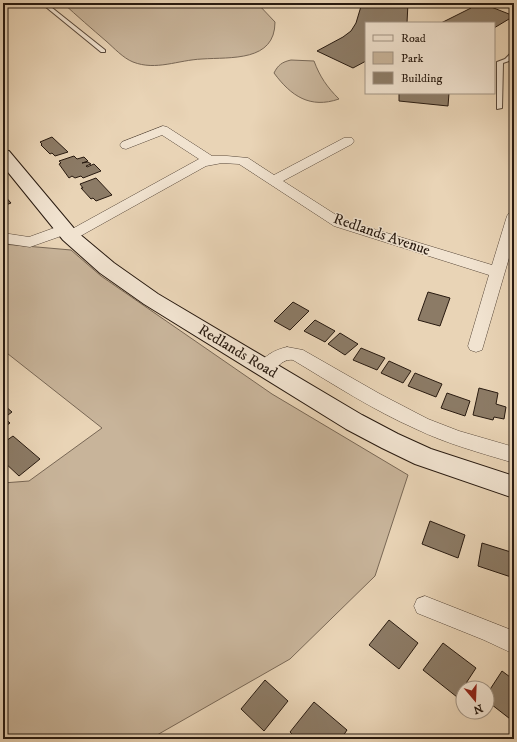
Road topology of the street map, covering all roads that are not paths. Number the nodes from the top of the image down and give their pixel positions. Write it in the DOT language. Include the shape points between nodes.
graph roads {
  1 [pos="43,3"];
  2 [pos="103,51"];
  3 [pos="514,52"];
  4 [pos="499,108"];
  5 [pos="348,141"];
  6 [pos="126,145"];
  7 [pos="3,155"];
  8 [pos="209,160"];
  9 [pos="274,180"];
  10 [pos="514,216"];
  11 [pos="67,233"];
  12 [pos="3,238"];
  13 [pos="497,272"];
  14 [pos="476,346"];
  15 [pos="265,368"];
  16 [pos="514,455"];
  17 [pos="514,487"];
  18 [pos="425,606"];
  19 [pos="514,643"];
  1 -- 2 [label="lane"];
  3 -- 4 [label="lane" via="507,60 500,62"];
  5 -- 9 [label="street"];
  6 -- 8 [label="street" via="163,130"];
  7 -- 11 [label="main road, Redlands Road"];
  8 -- 9 [label="street, Redlands Avenue" via="243,161"];
  8 -- 11 [label="street, Redlands Avenue"];
  9 -- 13 [label="street, Redlands Avenue" via="339,223"];
  10 -- 13 [label="street"];
  11 -- 12 [label="street, Redlands Avenue" via="30,242"];
  11 -- 15 [label="main road, Redlands Road" via="107,268 141,292"];
  13 -- 14 [label="street"];
  15 -- 16 [label="street" via="281,355 288,352 297,354 363,394 421,424"];
  15 -- 17 [label="main road, Redlands Road" via="354,422 408,450"];
  18 -- 19 [label="street"];
}
